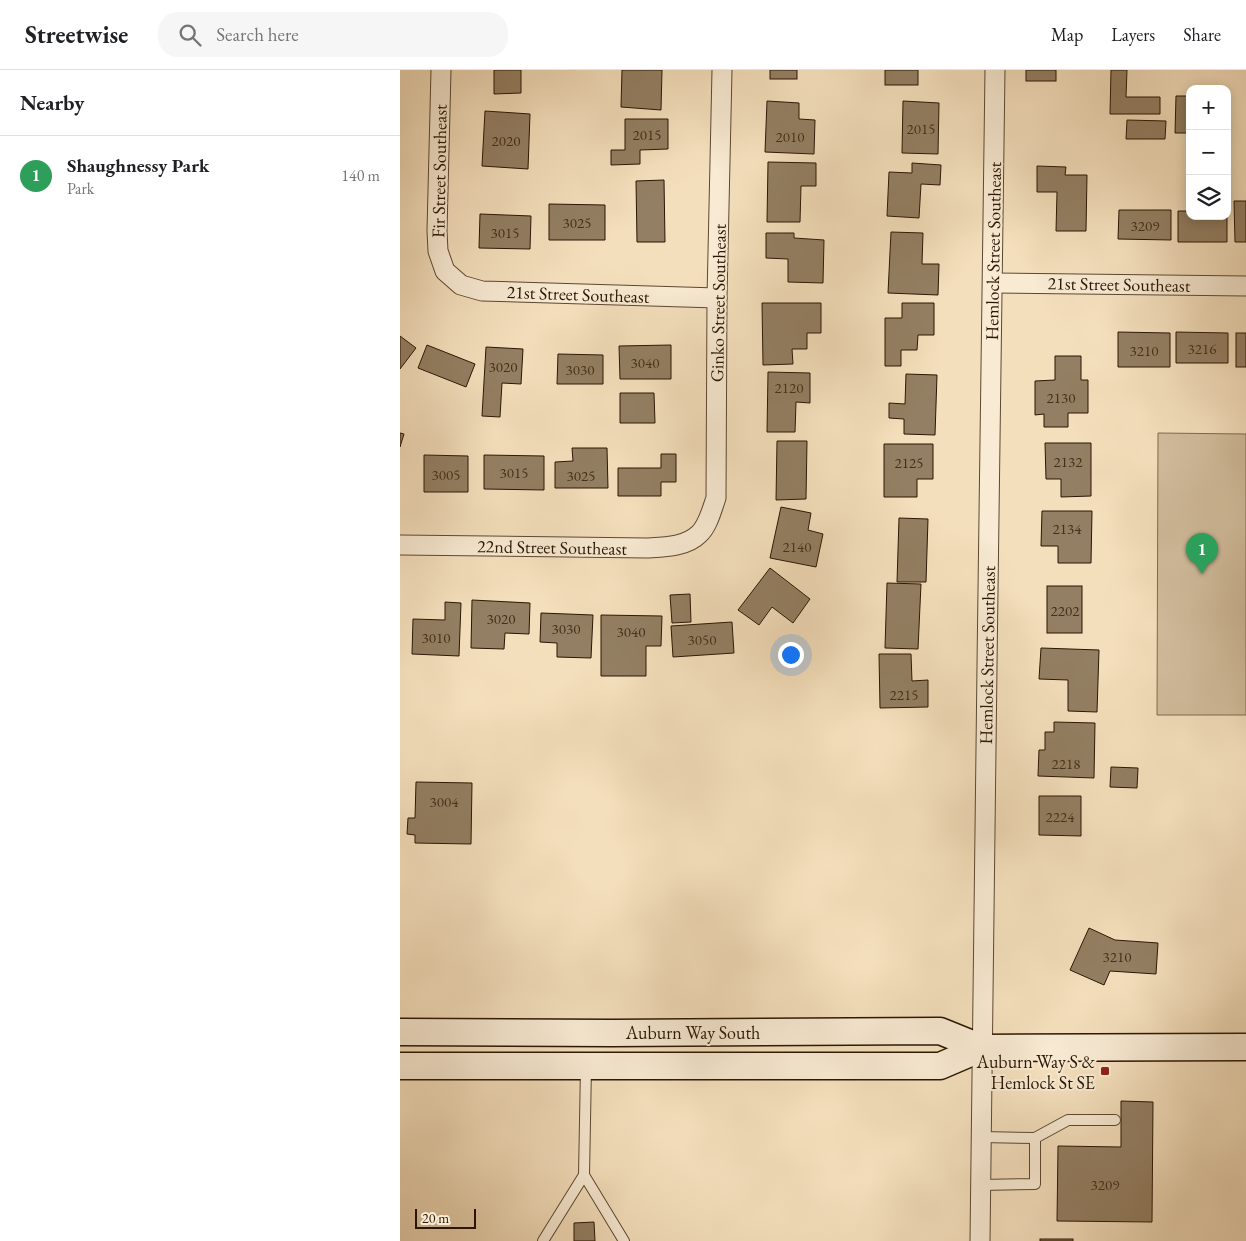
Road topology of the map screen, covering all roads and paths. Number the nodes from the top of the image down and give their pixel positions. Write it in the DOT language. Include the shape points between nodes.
graph roads {
  1 [pos="441,70"];
  2 [pos="722,70"];
  3 [pos="995,70"];
  4 [pos="445,272"];
  5 [pos="993,283"];
  6 [pos="1246,286"];
  7 [pos="718,298"];
  8 [pos="700,533"];
  9 [pos="400,545"];
  10 [pos="400,1032"];
  11 [pos="724,1032"];
  12 [pos="1246,1047"];
  13 [pos="982,1048"];
  14 [pos="586,1065"];
  15 [pos="400,1066"];
  16 [pos="1115,1120"];
  17 [pos="981,1137"];
  18 [pos="1035,1138"];
  19 [pos="584,1174"];
  20 [pos="981,1185"];
  21 [pos="543,1241"];
  22 [pos="624,1241"];
  23 [pos="980,1241"];
  1 -- 4 [label="street, Fir Street Southeast" via="437,231 438,251"];
  2 -- 7 [label="street, Ginko Street Southeast"];
  3 -- 5 [label="street, Hemlock Street Southeast"];
  4 -- 7 [label="street, 21st Street Southeast" via="461,285 482,291"];
  5 -- 6 [label="street, 21st Street Southeast"];
  5 -- 13 [label="street, Hemlock Street Southeast"];
  7 -- 8 [label="street, Ginko Street Southeast" via="716,498"];
  8 -- 9 [label="street, 22nd Street Southeast" via="685,543 646,548"];
  10 -- 11 [label="main road, Auburn Way South"];
  11 -- 13 [label="main road, Auburn Way South" via="940,1031"];
  11 -- 14 [label="main road" via="694,1045 598,1049"];
  12 -- 13 [label="main road, Auburn Way South"];
  13 -- 14 [label="main road, Auburn Way South" via="940,1066"];
  13 -- 17 [label="street, Hemlock Street Southeast"];
  14 -- 15 [label="main road, Auburn Way South"];
  14 -- 19 [label="lane"];
  16 -- 18 [label="lane" via="1068,1120"];
  17 -- 18 [label="lane"];
  17 -- 20 [label="street, Hemlock Street Southeast"];
  18 -- 20 [label="lane" via="1034,1184"];
  19 -- 21 [label="lane"];
  19 -- 22 [label="lane"];
  20 -- 23 [label="street, Hemlock Street Southeast"];
}
